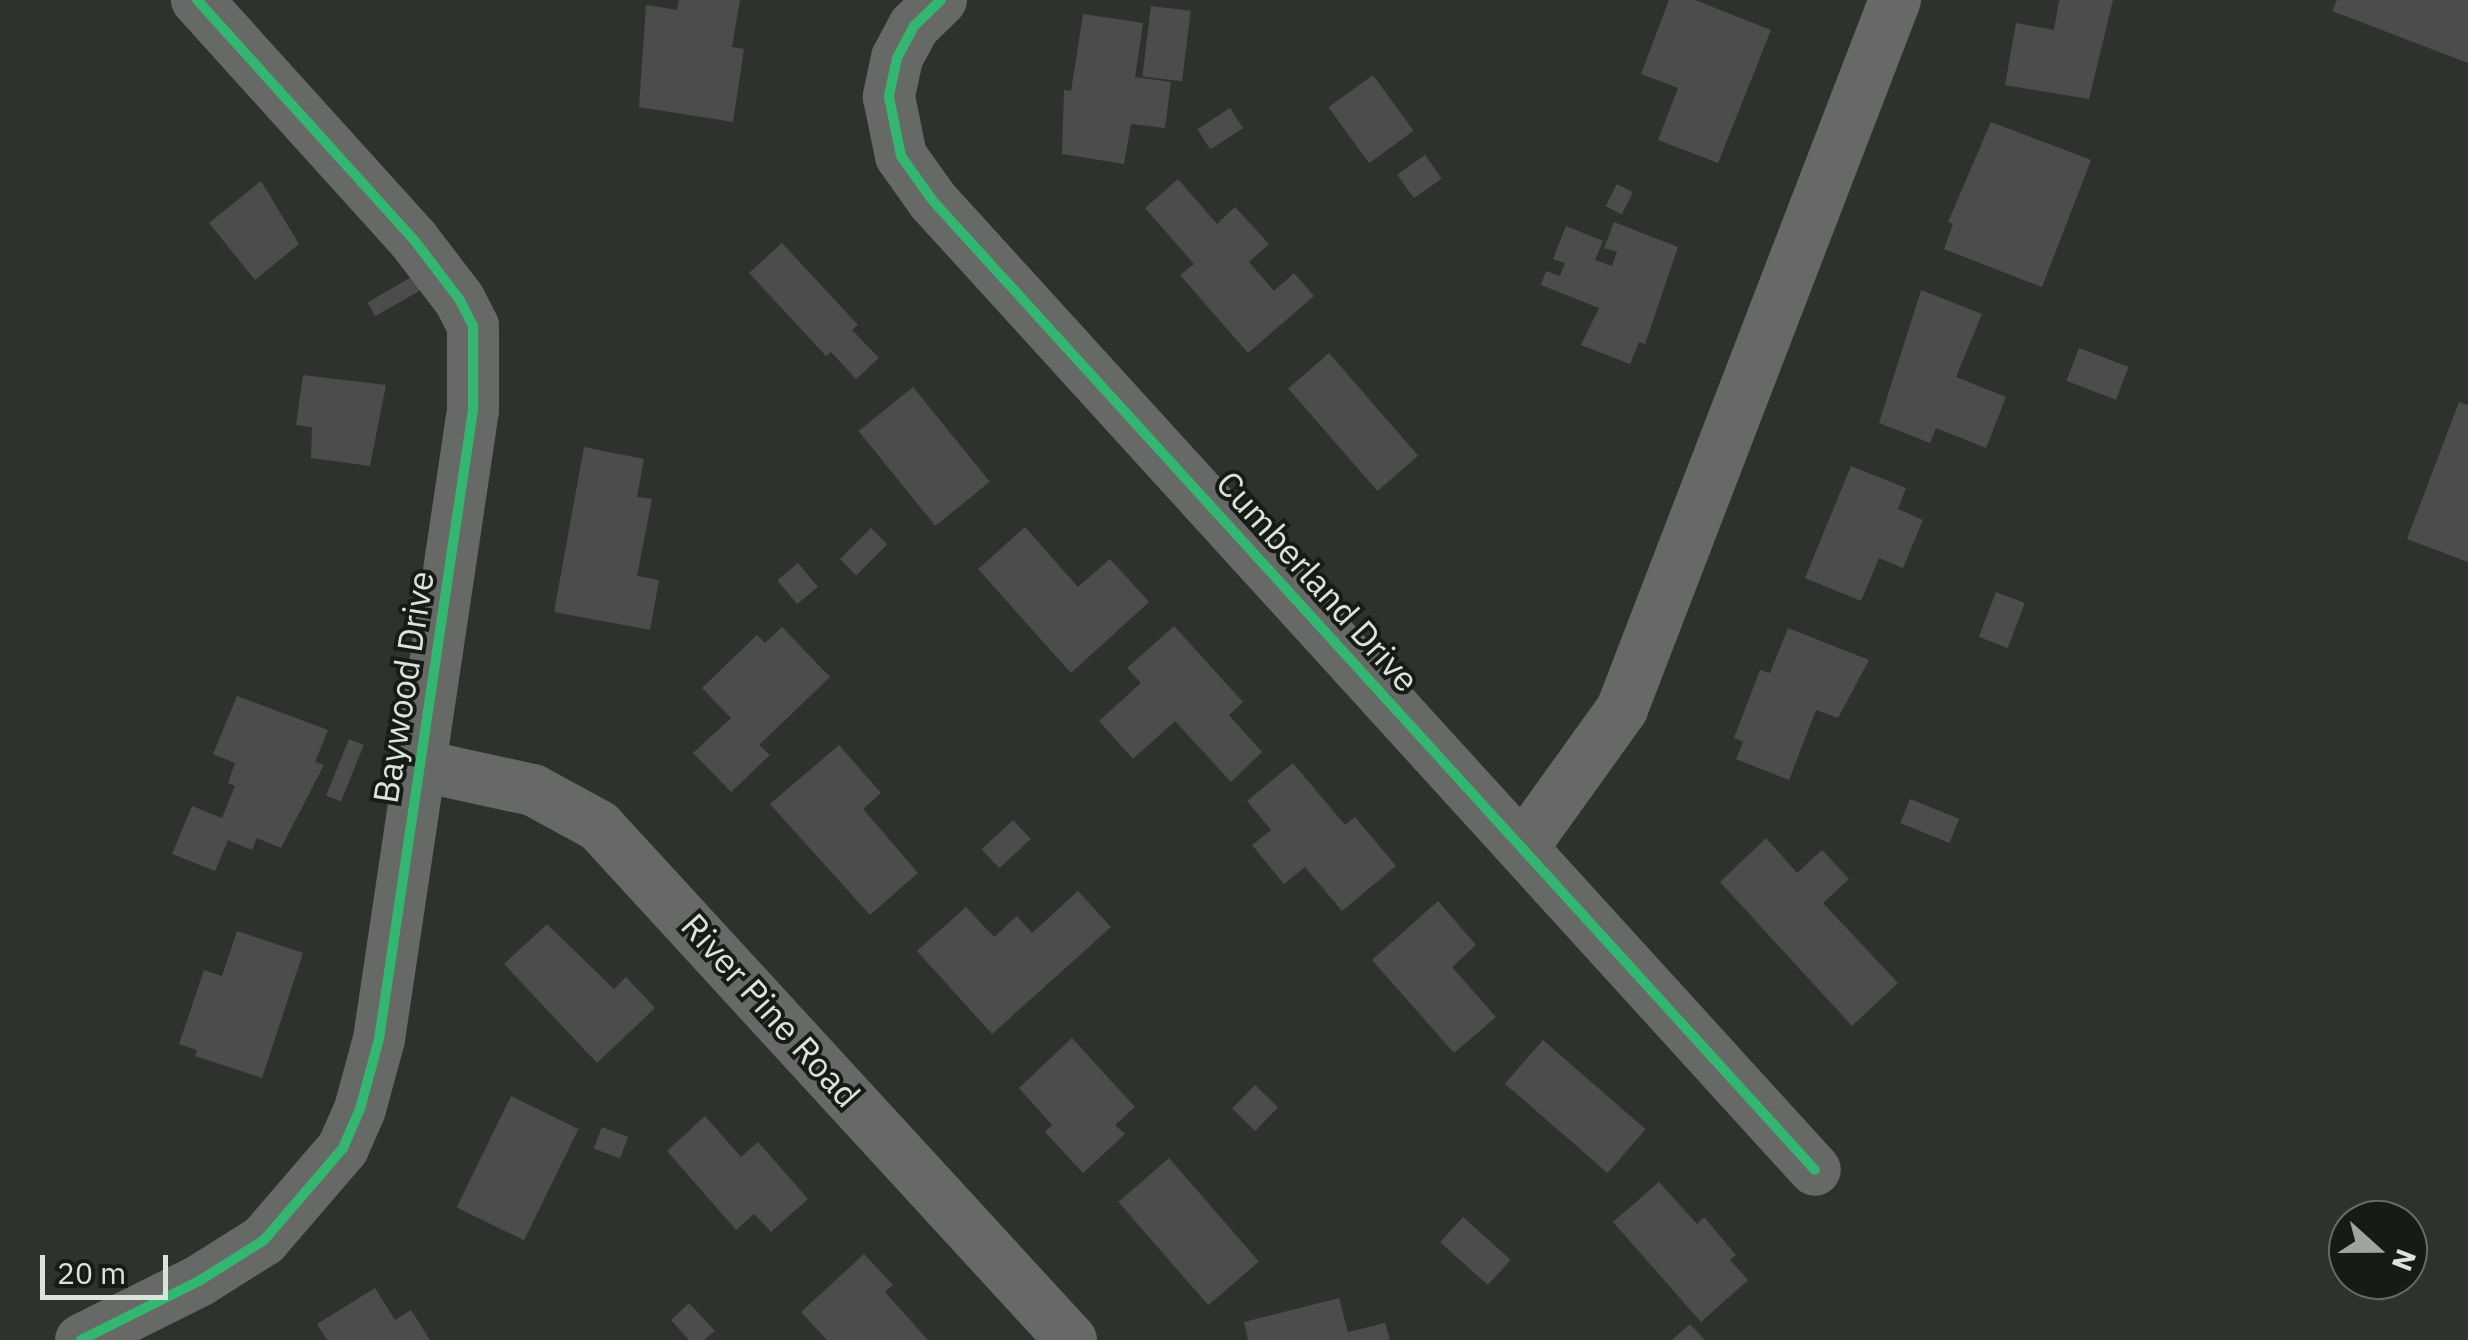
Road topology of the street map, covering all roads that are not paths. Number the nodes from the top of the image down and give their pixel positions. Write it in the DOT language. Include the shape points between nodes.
graph roads {
  1 [pos="197,0"];
  2 [pos="941,0"];
  3 [pos="1895,0"];
  4 [pos="418,764"];
  5 [pos="1523,847"];
  6 [pos="1815,1170"];
  7 [pos="160,1323"];
  8 [pos="80,1340"];
  9 [pos="1071,1340"];
  1 -- 4 [label="street, Baywood Drive" via="414,240 473,326 473,410"];
  2 -- 5 [label="street, Cumberland Drive" via="914,26 897,58 889,97 901,156 933,201"];
  3 -- 5 [label="street" via="1622,709"];
  4 -- 7 [label="street, Baywood Drive" via="380,1039 343,1148 264,1240"];
  4 -- 9 [label="street, River Pine Road" via="533,790 599,826"];
  5 -- 6 [label="street, Cumberland Drive"];
  7 -- 8 [label="street, Baywood Drive"];
}
